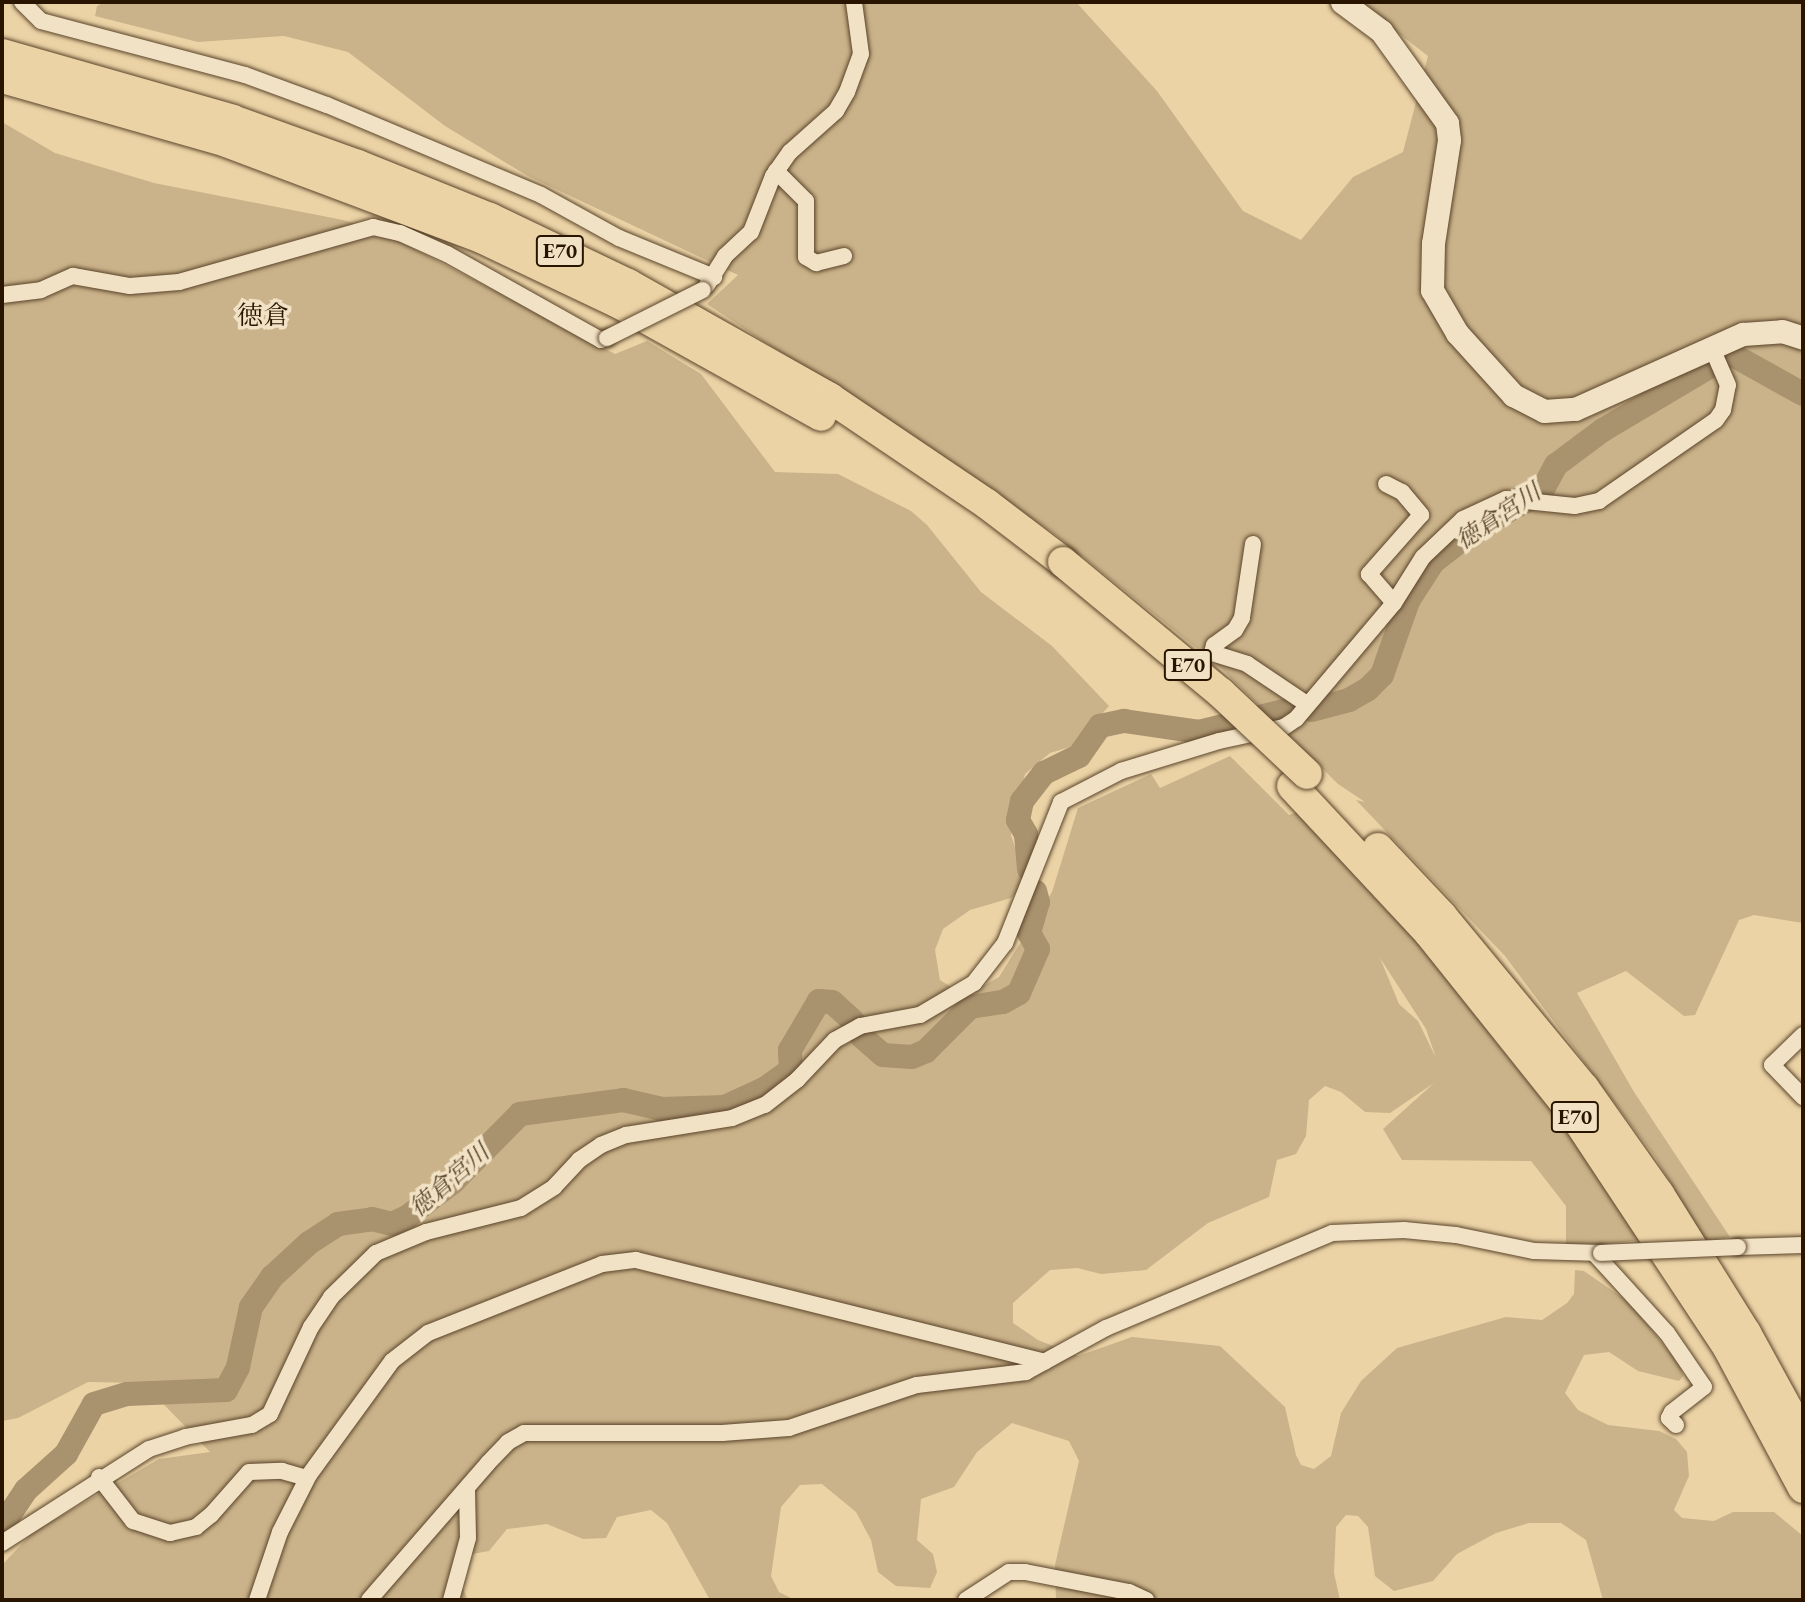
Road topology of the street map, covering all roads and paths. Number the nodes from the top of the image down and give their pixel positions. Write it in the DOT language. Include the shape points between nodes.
graph roads {
  1 [pos="22,2"];
  2 [pos="854,2"];
  3 [pos="1342,2"];
  4 [pos="2,54"];
  5 [pos="2,78"];
  6 [pos="776,171"];
  7 [pos="844,256"];
  8 [pos="708,283"];
  9 [pos="2,295"];
  10 [pos="1803,338"];
  11 [pos="1711,346"];
  12 [pos="1386,484"];
  13 [pos="1253,544"];
  14 [pos="1056,568"];
  15 [pos="1394,603"];
  16 [pos="1308,705"];
  17 [pos="1300,780"];
  18 [pos="1803,1035"];
  19 [pos="1803,1097"];
  20 [pos="1803,1245"];
  21 [pos="1598,1254"];
  22 [pos="1044,1362"];
  23 [pos="1676,1425"];
  24 [pos="1803,1437"];
  25 [pos="99,1478"];
  26 [pos="307,1478"];
  27 [pos="1803,1488"];
  28 [pos="467,1490"];
  29 [pos="2,1543"];
  30 [pos="257,1600"];
  31 [pos="369,1600"];
  32 [pos="451,1600"];
  33 [pos="966,1600"];
  34 [pos="1146,1600"];
  1 -- 8 [label="street" via="41,21 245,75 327,105 541,195"];
  2 -- 6 [label="street" via="861,54 847,92 836,111 790,152"];
  3 -- 11 [label="street" via="1381,31 1447,123 1449,140 1433,243 1432,290 1457,333 1513,395 1544,411 1575,409 1652,378"];
  4 -- 14 [label="highway, E70" via="233,120 358,165 490,218 628,284 830,398 987,504"];
  5 -- 14 [label="highway, E70" via="226,142 494,244 620,304 820,415"];
  6 -- 7 [label="street" via="806,201 806,257 816,263"];
  6 -- 8 [label="street" via="751,232 725,256"];
  8 -- 9 [label="street, bridge" via="601,340 447,254 400,233 373,227 179,282 130,286 73,276 41,290"];
  10 -- 11 [label="street" via="1764,330"];
  11 -- 15 [label="street" via="1728,385 1716,420 1599,501 1575,506 1506,499 1463,519 1423,557"];
  12 -- 15 [label="street" via="1402,492 1421,515 1368,574"];
  13 -- 16 [label="street" via="1242,618 1235,630 1214,645 1212,653 1247,664"];
  14 -- 17 [label="highway, E70, bridge" via="1220,693"];
  15 -- 16 [label="street"];
  16 -- 25 [label="street" via="1284,727 1160,757 1066,798 1057,808 1021,909 995,960 974,983 941,1006 842,1035 765,1105 732,1118 626,1135 579,1160 554,1187 520,1208 396,1242 376,1253 331,1297 311,1326 270,1414 252,1425 185,1437 149,1449"];
  17 -- 24 [label="highway, E70" via="1442,915 1584,1088 1666,1205 1746,1333"];
  17 -- 27 [label="highway, E70" via="1572,1112 1728,1348"];
  18 -- 19 [label="street" via="1772,1065"];
  20 -- 21 [label="street, bridge"];
  21 -- 22 [label="street" via="1535,1251 1417,1231 1332,1233 1106,1328"];
  21 -- 23 [label="street" via="1667,1333 1704,1387 1672,1412 1669,1418"];
  22 -- 26 [label="street" via="734,1282 636,1260 618,1261 520,1294 414,1342 381,1375"];
  22 -- 28 [label="street" via="1026,1372 917,1385 789,1428 722,1433 524,1433 508,1442"];
  25 -- 26 [label="street" via="134,1521 170,1533 204,1521 249,1472 282,1471"];
  25 -- 29 [label="street"];
  26 -- 30 [label="street" via="281,1532"];
  28 -- 31 [label="street"];
  28 -- 32 [label="street" via="468,1538"];
  33 -- 34 [label="street" via="1009,1572 1026,1572 1129,1592"];
}
